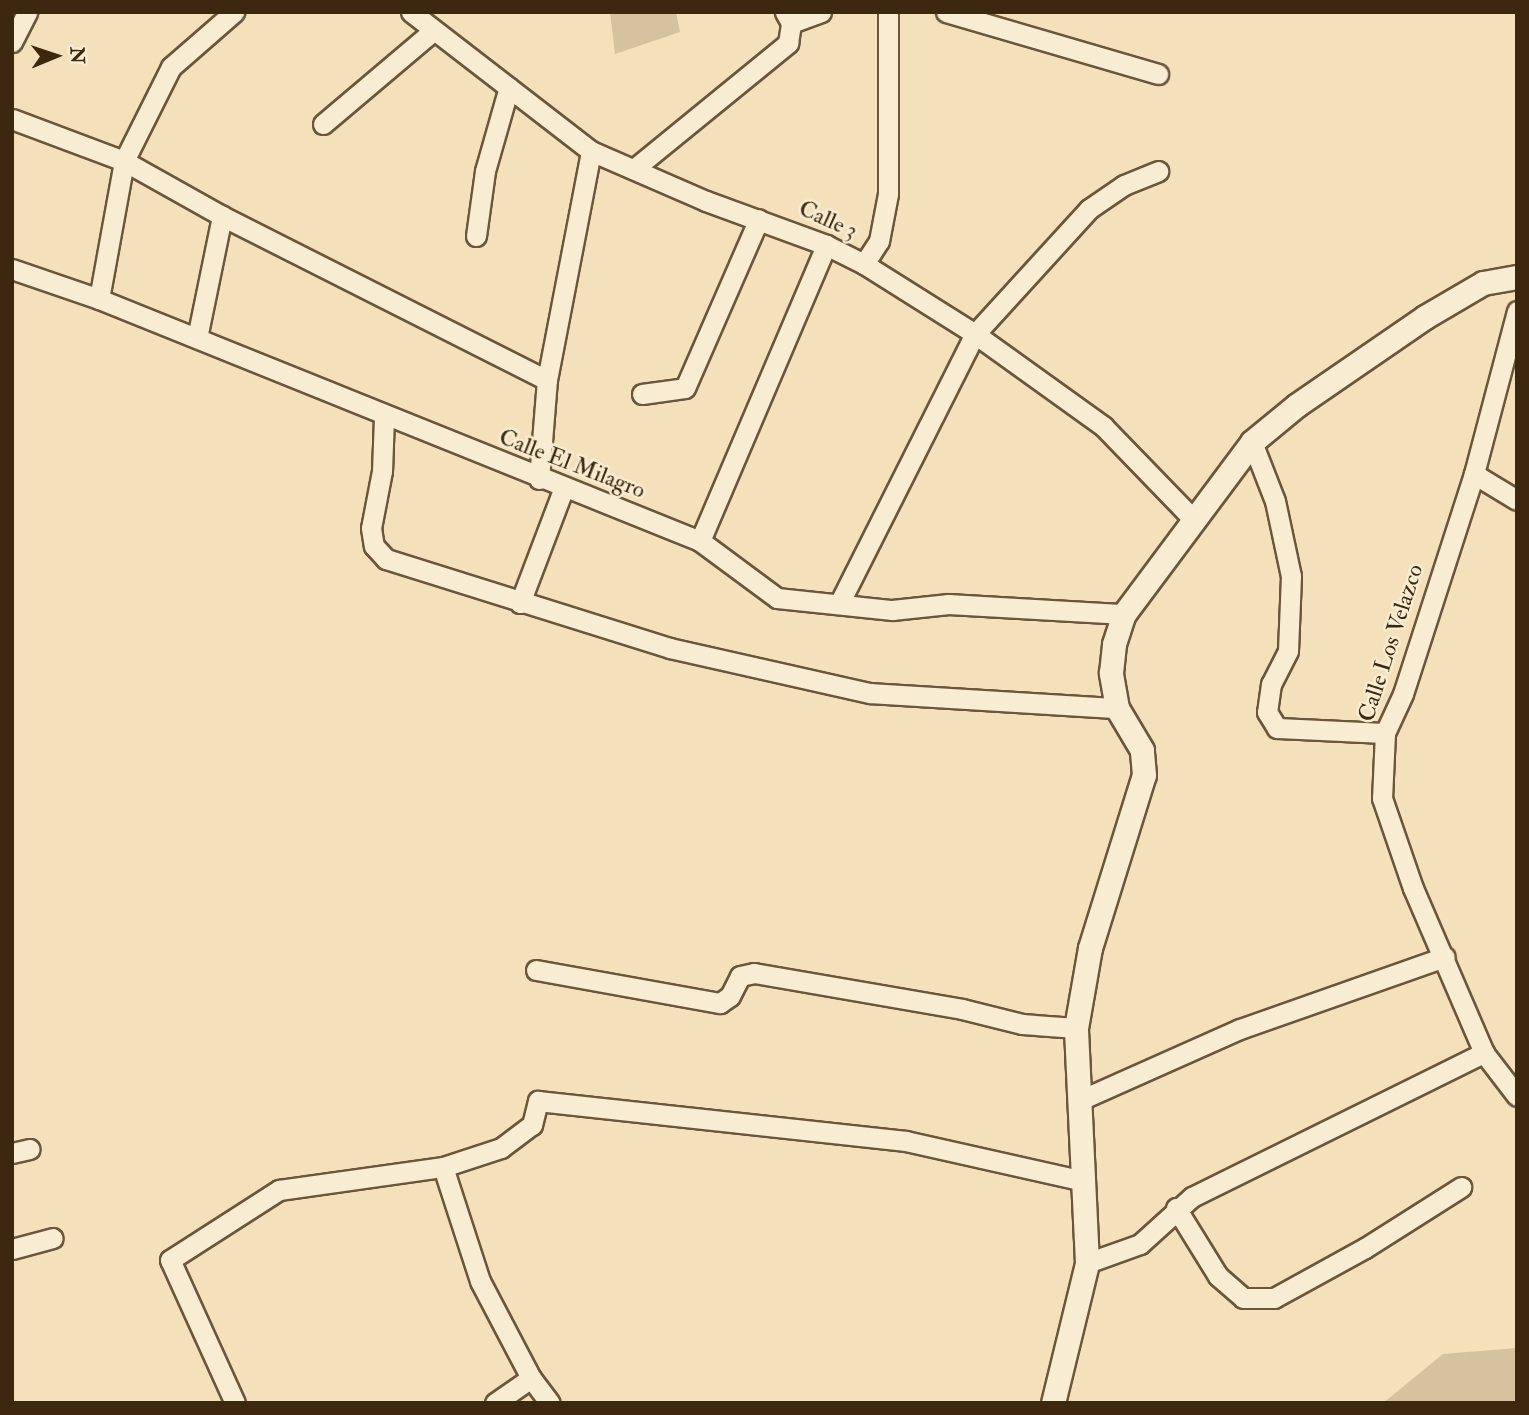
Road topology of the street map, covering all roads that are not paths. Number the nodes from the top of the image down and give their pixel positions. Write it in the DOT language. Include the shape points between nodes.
graph roads {
  1 [pos="27,12"];
  2 [pos="234,12"];
  3 [pos="411,12"];
  4 [pos="821,12"];
  5 [pos="888,12"];
  6 [pos="946,12"];
  7 [pos="788,18"];
  8 [pos="433,31"];
  9 [pos="12,42"];
  10 [pos="1158,74"];
  11 [pos="509,87"];
  12 [pos="12,119"];
  13 [pos="323,124"];
  14 [pos="591,151"];
  15 [pos="124,161"];
  16 [pos="635,168"];
  17 [pos="1158,171"];
  18 [pos="222,216"];
  19 [pos="759,219"];
  20 [pos="476,236"];
  21 [pos="826,245"];
  22 [pos="864,264"];
  23 [pos="12,269"];
  24 [pos="1517,277"];
  25 [pos="99,299"];
  26 [pos="1517,311"];
  27 [pos="975,334"];
  28 [pos="197,338"];
  29 [pos="547,380"];
  30 [pos="642,394"];
  31 [pos="384,417"];
  32 [pos="1252,442"];
  33 [pos="1474,474"];
  34 [pos="539,478"];
  35 [pos="564,487"];
  36 [pos="1517,500"];
  37 [pos="1195,521"];
  38 [pos="700,541"];
  39 [pos="840,602"];
  40 [pos="520,603"];
  41 [pos="1124,614"];
  42 [pos="1117,708"];
  43 [pos="1385,733"];
  44 [pos="1445,957"];
  45 [pos="536,970"];
  46 [pos="1076,1028"];
  47 [pos="1484,1053"];
  48 [pos="1517,1096"];
  49 [pos="1078,1101"];
  50 [pos="443,1167"];
  51 [pos="1084,1181"];
  52 [pos="1461,1187"];
  53 [pos="1176,1208"];
  54 [pos="53,1238"];
  55 [pos="12,1249"];
  56 [pos="1087,1263"];
  57 [pos="531,1378"];
  58 [pos="234,1403"];
  59 [pos="495,1403"];
  60 [pos="550,1403"];
  61 [pos="1052,1403"];
  1 -- 9 [label="street"];
  2 -- 15 [label="street" via="172,66"];
  3 -- 8 [label="street, Calle 3"];
  4 -- 7 [label="street"];
  5 -- 22 [label="street" via="888,194 879,241"];
  6 -- 10 [label="street"];
  7 -- 16 [label="street" via="788,43"];
  8 -- 11 [label="street, Calle 3"];
  8 -- 13 [label="street"];
  11 -- 14 [label="street, Calle 3"];
  11 -- 20 [label="street" via="485,171"];
  12 -- 15 [label="street"];
  14 -- 16 [label="street, Calle 3"];
  14 -- 29 [label="street"];
  15 -- 18 [label="street"];
  15 -- 25 [label="street"];
  16 -- 19 [label="street, Calle 3" via="706,201"];
  17 -- 27 [label="street" via="1124,185 1089,209"];
  18 -- 28 [label="street"];
  18 -- 29 [label="street"];
  19 -- 21 [label="street, Calle 3"];
  19 -- 30 [label="street" via="685,388"];
  21 -- 22 [label="street, Calle 3"];
  21 -- 38 [label="street"];
  22 -- 27 [label="street, Calle 3"];
  23 -- 25 [label="street, Calle El Milagro"];
  24 -- 32 [label="street" via="1483,283 1366,357"];
  25 -- 28 [label="street, Calle El Milagro"];
  26 -- 33 [label="street, Calle Los Velazco"];
  27 -- 37 [label="street, Calle 3" via="1103,426"];
  27 -- 39 [label="street"];
  28 -- 31 [label="street, Calle El Milagro"];
  29 -- 34 [label="street"];
  31 -- 34 [label="street, Calle El Milagro"];
  31 -- 40 [label="street" via="382,471 372,528 377,551 416,570"];
  32 -- 37 [label="street"];
  32 -- 43 [label="street" via="1275,501 1291,576 1288,651 1271,684 1267,712 1277,728"];
  33 -- 36 [label="street"];
  33 -- 43 [label="street, Calle Los Velazco" via="1403,694"];
  34 -- 35 [label="street, Calle El Milagro"];
  35 -- 38 [label="street, Calle El Milagro"];
  35 -- 40 [label="street"];
  37 -- 41 [label="street"];
  38 -- 39 [label="street, Calle El Milagro" via="777,598"];
  39 -- 41 [label="street, Calle El Milagro" via="892,610 949,604"];
  40 -- 42 [label="street" via="682,651 870,693"];
  41 -- 42 [label="street" via="1111,673"];
  42 -- 46 [label="street" via="1142,750 1144,775 1090,948"];
  43 -- 44 [label="street, Calle Los Velazco" via="1382,798 1413,888"];
  44 -- 47 [label="street, Calle Los Velazco"];
  44 -- 49 [label="street" via="1240,1029"];
  45 -- 46 [label="street" via="720,1003 730,996 740,976 754,973 962,1009 1022,1024"];
  46 -- 49 [label="street"];
  47 -- 48 [label="street, Calle Los Velazco"];
  47 -- 53 [label="street" via="1283,1150"];
  49 -- 51 [label="street"];
  50 -- 51 [label="street" via="501,1148 532,1125 538,1101 906,1141"];
  50 -- 57 [label="street" via="480,1281"];
  50 -- 58 [label="street" via="279,1190 170,1261"];
  51 -- 56 [label="street"];
  52 -- 53 [label="street" via="1366,1248 1273,1298 1242,1298 1217,1276"];
  53 -- 56 [label="street" via="1140,1244"];
  54 -- 55 [label="street"];
  56 -- 61 [label="street"];
  57 -- 59 [label="street"];
  57 -- 60 [label="street"];
}
